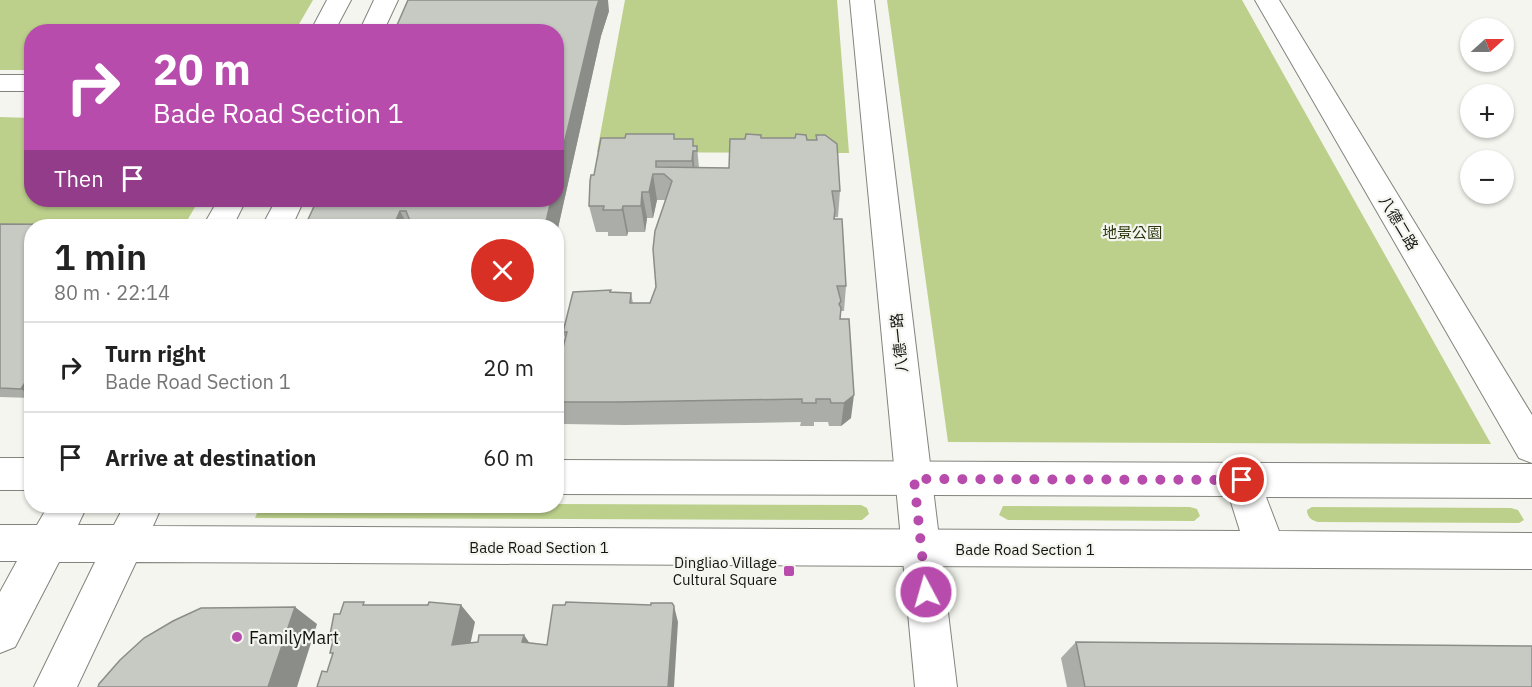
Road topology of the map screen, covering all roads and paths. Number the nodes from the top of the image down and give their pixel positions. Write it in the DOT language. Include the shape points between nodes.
graph roads {
  1 [pos="339,0"];
  2 [pos="386,0"];
  3 [pos="862,0"];
  4 [pos="1267,0"];
  5 [pos="326,24"];
  6 [pos="375,24"];
  7 [pos="0,83"];
  8 [pos="24,83"];
  9 [pos="0,104"];
  10 [pos="24,104"];
  11 [pos="1532,447"];
  12 [pos="0,474"];
  13 [pos="24,474"];
  14 [pos="564,477"];
  15 [pos="914,479"];
  16 [pos="1242,480"];
  17 [pos="1532,481"];
  18 [pos="64,513"];
  19 [pos="136,513"];
  20 [pos="0,543"];
  21 [pos="48,544"];
  22 [pos="106,544"];
  23 [pos="921,548"];
  24 [pos="1266,549"];
  25 [pos="1532,551"];
  26 [pos="0,632"];
  27 [pos="55,687"];
  28 [pos="936,687"];
  1 -- 5 [label="street"];
  2 -- 6 [label="street"];
  3 -- 15 [label="street, 八德一路"];
  4 -- 11 [label="street, 八德二路"];
  7 -- 8 [label="street"];
  9 -- 10 [label="street"];
  12 -- 13 [label="street"];
  14 -- 15 [label="street"];
  15 -- 16 [label="street"];
  15 -- 23 [label="street, 八德一路"];
  16 -- 17 [label="street"];
  16 -- 24 [label="street"];
  18 -- 21 [label="street"];
  19 -- 22 [label="street"];
  20 -- 21 [label="street, Bade Road Section 1"];
  21 -- 22 [label="street, Bade Road Section 1"];
  21 -- 26 [label="street"];
  22 -- 23 [label="street, Bade Road Section 1"];
  22 -- 27 [label="street"];
  23 -- 24 [label="street, Bade Road Section 1"];
  23 -- 28 [label="street, 八德一路"];
  24 -- 25 [label="street, Bade Road Section 1"];
}
